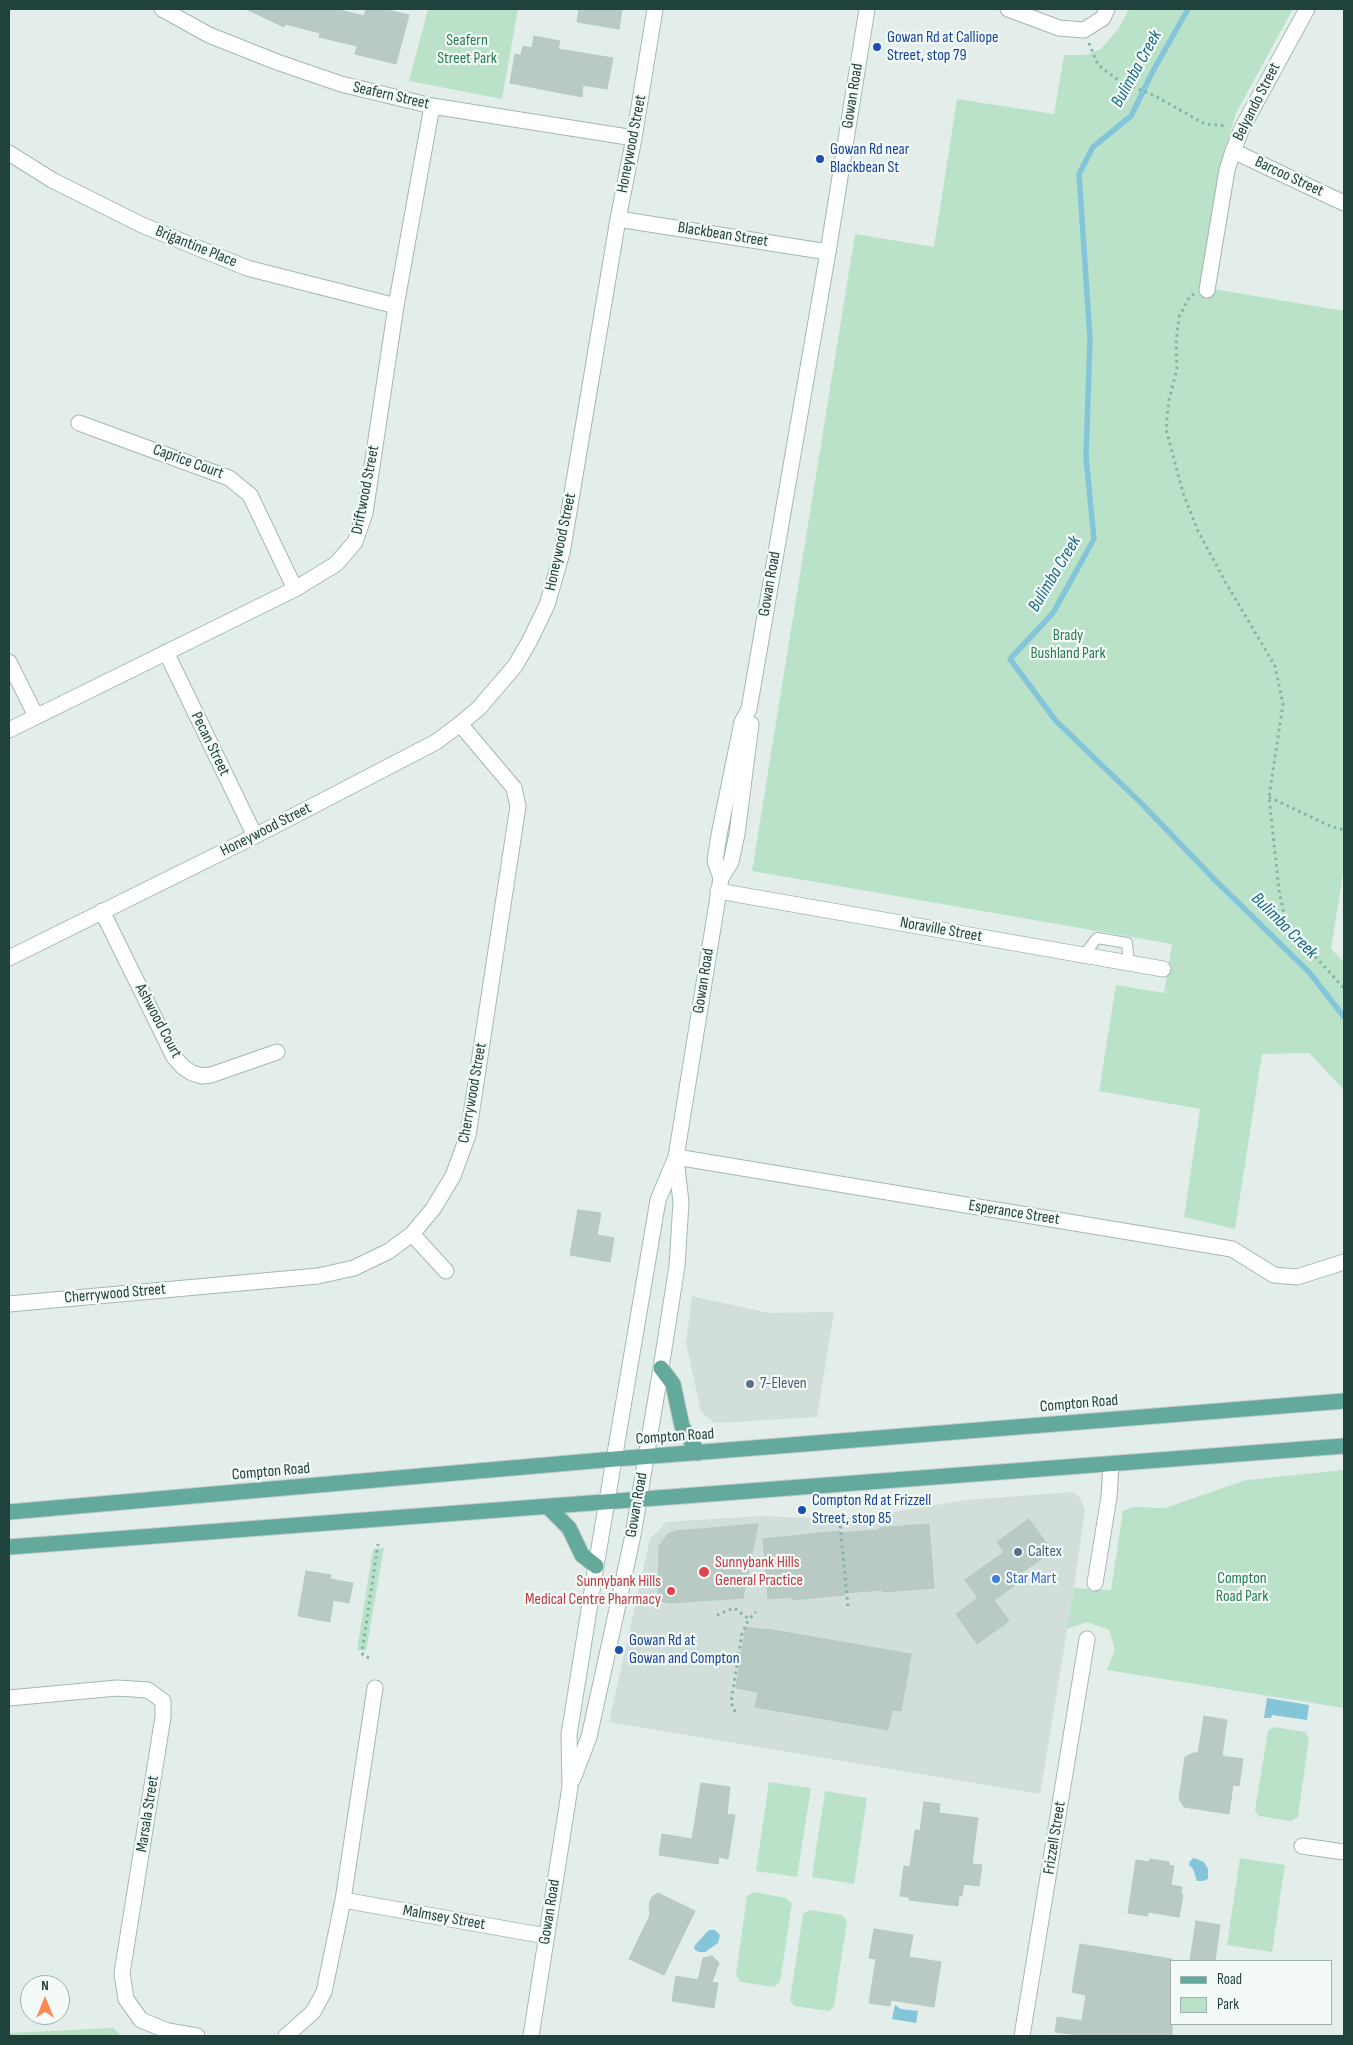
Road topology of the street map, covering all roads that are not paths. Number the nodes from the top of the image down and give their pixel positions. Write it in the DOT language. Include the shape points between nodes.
graph roads {
  1 [pos="162,9"];
  2 [pos="655,9"];
  3 [pos="867,9"];
  4 [pos="1008,9"];
  5 [pos="1108,9"];
  6 [pos="1307,9"];
  7 [pos="432,106"];
  8 [pos="634,138"];
  9 [pos="1233,151"];
  10 [pos="9,153"];
  11 [pos="1344,203"];
  12 [pos="618,219"];
  13 [pos="828,252"];
  14 [pos="1207,290"];
  15 [pos="396,306"];
  16 [pos="79,423"];
  17 [pos="295,589"];
  18 [pos="166,652"];
  19 [pos="9,662"];
  20 [pos="36,716"];
  21 [pos="460,724"];
  22 [pos="9,730"];
  23 [pos="255,836"];
  24 [pos="719,884"];
  25 [pos="102,912"];
  26 [pos="9,958"];
  27 [pos="1163,970"];
  28 [pos="277,1052"];
  29 [pos="676,1157"];
  30 [pos="412,1234"];
  31 [pos="1344,1262"];
  32 [pos="446,1271"];
  33 [pos="9,1304"];
  34 [pos="661,1368"];
  35 [pos="1344,1401"];
  36 [pos="1344,1446"];
  37 [pos="698,1453"];
  38 [pos="646,1457"];
  39 [pos="615,1459"];
  40 [pos="1111,1464"];
  41 [pos="638,1501"];
  42 [pos="607,1503"];
  43 [pos="549,1508"];
  44 [pos="9,1512"];
  45 [pos="9,1547"];
  46 [pos="596,1566"];
  47 [pos="1095,1583"];
  48 [pos="1087,1639"];
  49 [pos="375,1688"];
  50 [pos="9,1698"];
  51 [pos="570,1788"];
  52 [pos="1302,1846"];
  53 [pos="1344,1852"];
  54 [pos="343,1900"];
  55 [pos="546,1936"];
  56 [pos="197,2036"];
  57 [pos="286,2036"];
  58 [pos="531,2036"];
  59 [pos="1022,2036"];
  1 -- 7 [label="street, Seafern Street" via="209,35 277,62 341,84"];
  2 -- 8 [label="street, Honeywood Street"];
  3 -- 13 [label="street, Gowan Road"];
  4 -- 5 [label="street" via="1059,28 1084,30 1102,18"];
  6 -- 9 [label="street, Belyando Street" via="1242,128"];
  7 -- 8 [label="street, Seafern Street"];
  7 -- 15 [label="street, Driftwood Street"];
  8 -- 12 [label="street, Honeywood Street"];
  9 -- 11 [label="street, Barcoo Street"];
  9 -- 14 [label="street, Belyando Street"];
  10 -- 15 [label="street, Brigantine Place" via="52,180 142,225 247,268"];
  12 -- 13 [label="street, Blackbean Street"];
  12 -- 21 [label="street, Honeywood Street" via="557,576 547,605 514,666 479,708"];
  13 -- 24 [label="street, Gowan Road" via="748,709 742,722 719,835 715,861"];
  15 -- 17 [label="street, Driftwood Street" via="364,513 355,542 336,564"];
  16 -- 17 [label="street, Caprice Court" via="229,478 250,495"];
  17 -- 18 [label="street, Driftwood Street"];
  18 -- 20 [label="street, Driftwood Street"];
  18 -- 23 [label="street, Pecan Street"];
  19 -- 20 [label="street"];
  20 -- 22 [label="street, Driftwood Street"];
  21 -- 23 [label="street, Honeywood Street" via="409,757"];
  21 -- 30 [label="street, Cherrywood Street" via="514,788 518,817 468,1135 453,1176 433,1209"];
  23 -- 25 [label="street, Honeywood Street"];
  24 -- 27 [label="street, Noraville Street"];
  24 -- 29 [label="street, Gowan Road"];
  25 -- 26 [label="street, Honeywood Street"];
  25 -- 28 [label="street, Ashwood Court" via="174,1057 183,1067 202,1076 211,1075"];
  29 -- 31 [label="street, Esperance Street" via="1232,1248 1274,1275 1297,1277"];
  29 -- 34 [label="street, Gowan Road" via="681,1202 677,1266"];
  29 -- 39 [label="street, Gowan Road" via="658,1200"];
  30 -- 32 [label="street"];
  30 -- 33 [label="street, Cherrywood Street" via="389,1252 354,1268 318,1276"];
  34 -- 37 [label="main road" via="673,1384 682,1426"];
  34 -- 38 [label="street, Gowan Road"];
  35 -- 37 [label="main road, Compton Road"];
  36 -- 40 [label="main road"];
  37 -- 38 [label="main road, Compton Road"];
  38 -- 39 [label="main road, Compton Road"];
  38 -- 41 [label="street, Gowan Road"];
  39 -- 42 [label="street, Gowan Road"];
  39 -- 44 [label="main road, Compton Road"];
  40 -- 41 [label="main road"];
  40 -- 47 [label="street" via="1109,1498"];
  41 -- 42 [label="main road"];
  41 -- 51 [label="street, Gowan Road" via="589,1737"];
  42 -- 43 [label="main road"];
  42 -- 46 [label="street, Gowan Road"];
  43 -- 45 [label="main road"];
  43 -- 46 [label="main road" via="569,1528 582,1556"];
  46 -- 51 [label="street, Gowan Road" via="569,1735"];
  48 -- 59 [label="street, Frizzell Street"];
  49 -- 54 [label="street"];
  50 -- 56 [label="street, Marsala Street" via="117,1688 148,1690 163,1701 164,1717 122,1973 126,1999 142,2020 168,2031"];
  51 -- 55 [label="street, Gowan Road"];
  52 -- 53 [label="street"];
  54 -- 55 [label="street, Malmsey Street"];
  54 -- 57 [label="street" via="324,1992 313,2012"];
  55 -- 58 [label="street, Gowan Road"];
}
